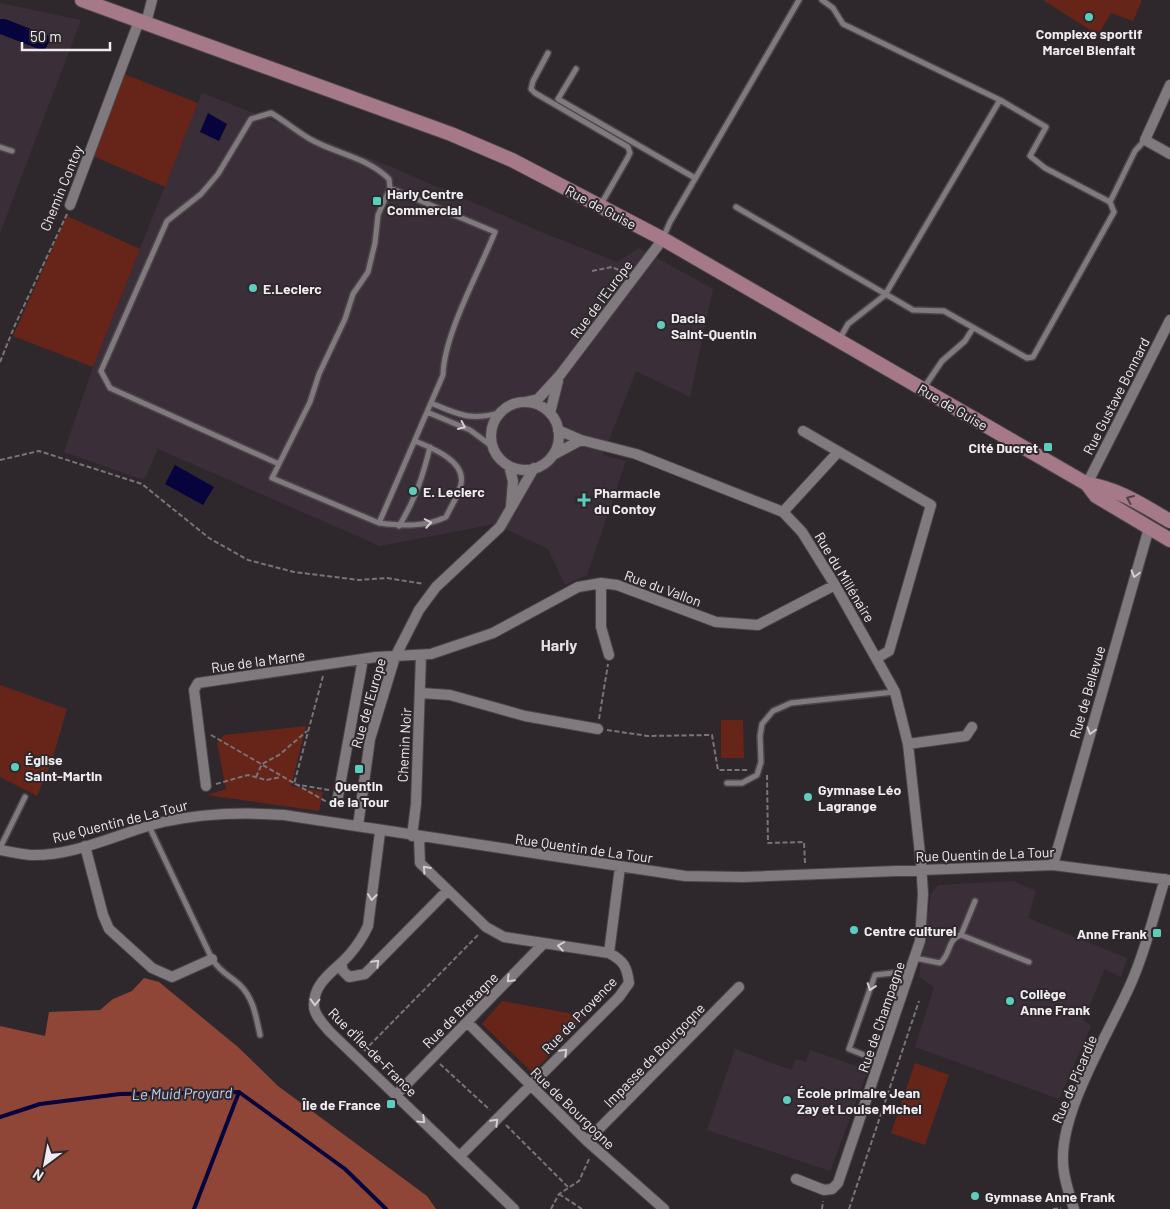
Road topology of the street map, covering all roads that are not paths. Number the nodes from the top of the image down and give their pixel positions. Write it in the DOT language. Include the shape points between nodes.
graph roads {
  1 [pos="82,0"];
  2 [pos="152,0"];
  3 [pos="799,0"];
  4 [pos="822,0"];
  5 [pos="143,22"];
  6 [pos="548,53"];
  7 [pos="576,69"];
  8 [pos="1170,85"];
  9 [pos="1000,100"];
  10 [pos="1145,140"];
  11 [pos="0,147"];
  12 [pos="12,151"];
  13 [pos="1170,154"];
  14 [pos="695,178"];
  15 [pos="390,188"];
  16 [pos="1110,202"];
  17 [pos="70,205"];
  18 [pos="600,206"];
  19 [pos="736,207"];
  20 [pos="663,239"];
  21 [pos="885,295"];
  22 [pos="1170,320"];
  23 [pos="973,328"];
  24 [pos="839,341"];
  25 [pos="560,376"];
  26 [pos="922,389"];
  27 [pos="525,402"];
  28 [pos="431,403"];
  29 [pos="428,412"];
  30 [pos="501,412"];
  31 [pos="550,413"];
  32 [pos="558,430"];
  33 [pos="803,431"];
  34 [pos="581,440"];
  35 [pos="415,441"];
  36 [pos="430,447"];
  37 [pos="493,448"];
  38 [pos="838,452"];
  39 [pos="552,455"];
  40 [pos="279,464"];
  41 [pos="508,466"];
  42 [pos="534,468"];
  43 [pos="1087,484"];
  44 [pos="511,509"];
  45 [pos="783,512"];
  46 [pos="1170,521"];
  47 [pos="379,523"];
  48 [pos="399,526"];
  49 [pos="1149,528"];
  50 [pos="1170,528"];
  51 [pos="1170,540"];
  52 [pos="601,583"];
  53 [pos="835,585"];
  54 [pos="421,655"];
  55 [pos="609,655"];
  56 [pos="396,657"];
  57 [pos="877,658"];
  58 [pos="362,659"];
  59 [pos="895,692"];
  60 [pos="421,693"];
  61 [pos="972,727"];
  62 [pos="598,729"];
  63 [pos="908,744"];
  64 [pos="727,783"];
  65 [pos="206,786"];
  66 [pos="25,797"];
  67 [pos="337,802"];
  68 [pos="149,826"];
  69 [pos="358,826"];
  70 [pos="380,832"];
  71 [pos="415,837"];
  72 [pos="85,846"];
  73 [pos="0,849"];
  74 [pos="1053,865"];
  75 [pos="620,867"];
  76 [pos="922,869"];
  77 [pos="1167,879"];
  78 [pos="447,890"];
  79 [pos="975,901"];
  80 [pos="961,935"];
  81 [pos="544,944"];
  82 [pos="609,954"];
  83 [pos="915,958"];
  84 [pos="212,959"];
  85 [pos="1029,962"];
  86 [pos="341,963"];
  87 [pos="910,971"];
  88 [pos="739,987"];
  89 [pos="468,1023"];
  90 [pos="260,1036"];
  91 [pos="880,1061"];
  92 [pos="529,1086"];
  93 [pos="396,1095"];
  94 [pos="590,1144"];
  95 [pos="460,1156"];
  96 [pos="796,1179"];
  97 [pos="514,1209"];
  98 [pos="664,1209"];
  99 [pos="1074,1209"];
  1 -- 5 [label="main road, Rue de Guise"];
  2 -- 5 [label="street, Chemin Contoy"];
  3 -- 14 [label="lane"];
  4 -- 9 [label="lane" via="833,8 843,24"];
  5 -- 17 [label="street, Chemin Contoy"];
  5 -- 18 [label="main road, Rue de Guise" via="451,134 512,160"];
  6 -- 18 [label="lane" via="531,89 628,147 630,153"];
  7 -- 14 [label="lane" via="558,98"];
  8 -- 10 [label="street"];
  9 -- 16 [label="lane" via="1046,126 1030,156 1044,168"];
  9 -- 21 [label="lane"];
  10 -- 13 [label="street"];
  10 -- 16 [label="lane" via="1134,151"];
  11 -- 12 [label="lane"];
  14 -- 20 [label="lane"];
  15 -- 28 [label="lane" via="495,232 462,307 443,361 443,376"];
  15 -- 40 [label="lane" via="378,215 368,272 353,294 310,402"];
  15 -- 40 [label="lane" via="389,179 378,168 310,139 286,121 271,114 251,119 218,174 201,194 166,221 101,371 110,388"];
  16 -- 23 [label="lane" via="1114,212 1033,357 1019,355"];
  18 -- 20 [label="main road, Rue de Guise"];
  19 -- 21 [label="lane"];
  20 -- 24 [label="main road, Rue de Guise"];
  20 -- 25 [label="street, Rue de l'Europe"];
  21 -- 23 [label="lane" via="913,310 944,311"];
  21 -- 24 [label="lane" via="848,324"];
  22 -- 43 [label="street, Rue Gustave Bonnard"];
  23 -- 26 [label="lane" via="965,341 942,361"];
  24 -- 26 [label="main road, Rue de Guise"];
  25 -- 27 [label="street, Rue de l'Europe" via="538,399"];
  25 -- 31 [label="street, Rue de l'Europe"];
  26 -- 43 [label="main road, Rue de Guise"];
  27 -- 30 [label="street" via="508,406"];
  27 -- 31 [label="street" via="543,407"];
  28 -- 29 [label="lane"];
  28 -- 30 [label="lane" via="467,418"];
  29 -- 35 [label="lane"];
  29 -- 37 [label="lane, one-way" via="470,430"];
  30 -- 37 [label="street" via="492,428"];
  31 -- 32 [label="street"];
  32 -- 34 [label="street, Rue du Millénaire"];
  32 -- 39 [label="street"];
  33 -- 38 [label="street"];
  34 -- 39 [label="street"];
  34 -- 45 [label="street, Rue du Millénaire" via="636,454"];
  35 -- 36 [label="lane"];
  35 -- 47 [label="lane"];
  36 -- 48 [label="lane" via="422,481"];
  48 -- 36 [label="lane, one-way" via="431,524 446,517 461,485 462,474 454,462"];
  37 -- 41 [label="street"];
  38 -- 45 [label="street"];
  38 -- 57 [label="street" via="931,505 889,651"];
  39 -- 42 [label="street"];
  40 -- 47 [label="lane" via="272,478"];
  41 -- 42 [label="street"];
  41 -- 44 [label="street" via="513,481"];
  42 -- 44 [label="street, Rue de l'Europe"];
  46 -- 43 [label="main road, Rue de Guise, one-way" via="1137,502 1100,486"];
  43 -- 49 [label="main road, Rue de Guise" via="1096,496"];
  44 -- 56 [label="street, Rue de l'Europe" via="490,537 436,587 419,610"];
  45 -- 53 [label="street, Rue du Millénaire" via="802,532"];
  47 -- 48 [label="lane"];
  49 -- 50 [label="main road" via="1165,525"];
  49 -- 51 [label="main road, Rue de Guise"];
  49 -- 74 [label="street, Rue de Bellevue, one-way"];
  52 -- 53 [label="street, Rue du Vallon" via="617,585 716,622 758,625"];
  52 -- 54 [label="street, Rue du Vallon" via="578,587 493,634 448,650"];
  52 -- 55 [label="street" via="602,627"];
  53 -- 57 [label="street, Rue du Millénaire"];
  54 -- 56 [label="street, Rue du Vallon"];
  54 -- 60 [label="street, Chemin Noir"];
  56 -- 58 [label="street, Rue de la Marne"];
  56 -- 69 [label="street, Rue de l'Europe" via="370,739"];
  57 -- 59 [label="street, Rue du Millénaire"];
  58 -- 65 [label="street, Rue de la Marne" via="198,683 194,690"];
  58 -- 67 [label="street"];
  59 -- 63 [label="street, Rue du Millénaire"];
  59 -- 64 [label="lane" via="791,703 773,711 762,724 760,770 749,781"];
  60 -- 62 [label="street" via="450,695 525,716"];
  60 -- 71 [label="street, Chemin Noir"];
  61 -- 63 [label="street" via="966,736"];
  63 -- 76 [label="street, Rue du Millénaire"];
  66 -- 73 [label="lane"];
  68 -- 69 [label="street, Rue Quentin de La Tour" via="205,814 249,812"];
  68 -- 72 [label="street, Rue Quentin de La Tour"];
  68 -- 84 [label="lane"];
  69 -- 70 [label="street, Rue Quentin de La Tour"];
  70 -- 71 [label="street, Rue Quentin de La Tour"];
  70 -- 86 [label="street, Rue d'Île-de-France, one-way" via="368,926 361,940"];
  71 -- 75 [label="street, Rue Quentin de La Tour"];
  78 -- 71 [label="street, Chemin Noir, one-way" via="420,863"];
  72 -- 73 [label="street, Rue Quentin de La Tour" via="32,855"];
  72 -- 84 [label="street" via="103,915 109,929 126,946 152,968 172,977"];
  74 -- 76 [label="street, Rue Quentin de La Tour"];
  74 -- 77 [label="street, Rue Quentin de La Tour"];
  75 -- 76 [label="street, Rue Quentin de La Tour" via="685,876"];
  75 -- 82 [label="street, Rue de Provence"];
  76 -- 83 [label="street, Rue de Champagne" via="920,941"];
  77 -- 99 [label="street, Rue de Picardie" via="1133,980 1066,1129 1063,1161"];
  78 -- 81 [label="street, Chemin Noir" via="486,927 504,937"];
  86 -- 78 [label="street, one-way" via="349,977 365,974"];
  79 -- 80 [label="lane"];
  80 -- 83 [label="lane" via="951,942 947,956 940,963"];
  80 -- 85 [label="lane"];
  82 -- 81 [label="street, Chemin Noir, one-way"];
  81 -- 89 [label="street, Rue de Bretagne, one-way"];
  92 -- 82 [label="street, Rue de Provence, one-way" via="629,983 628,967"];
  83 -- 87 [label="street, Rue de Champagne"];
  84 -- 90 [label="lane" via="220,971 241,986 254,1005"];
  86 -- 93 [label="street, Rue d'Île-de-France, one-way" via="316,990 313,1007 330,1032"];
  87 -- 91 [label="street, Rue de Champagne"];
  87 -- 91 [label="lane, one-way" via="875,975 849,1050"];
  88 -- 94 [label="street, Impasse de Bourgogne"];
  89 -- 92 [label="street, Rue de Bourgogne"];
  89 -- 93 [label="street, Rue de Bretagne"];
  91 -- 96 [label="street, Rue de Champagne" via="838,1183 832,1189 824,1190"];
  92 -- 94 [label="street, Rue de Bourgogne"];
  95 -- 92 [label="street, Rue de Provence, one-way"];
  93 -- 95 [label="street, Rue d'Île-de-France, one-way"];
  94 -- 98 [label="street, Rue de Bourgogne"];
  95 -- 97 [label="street, Rue d'Île-de-France"];
}
